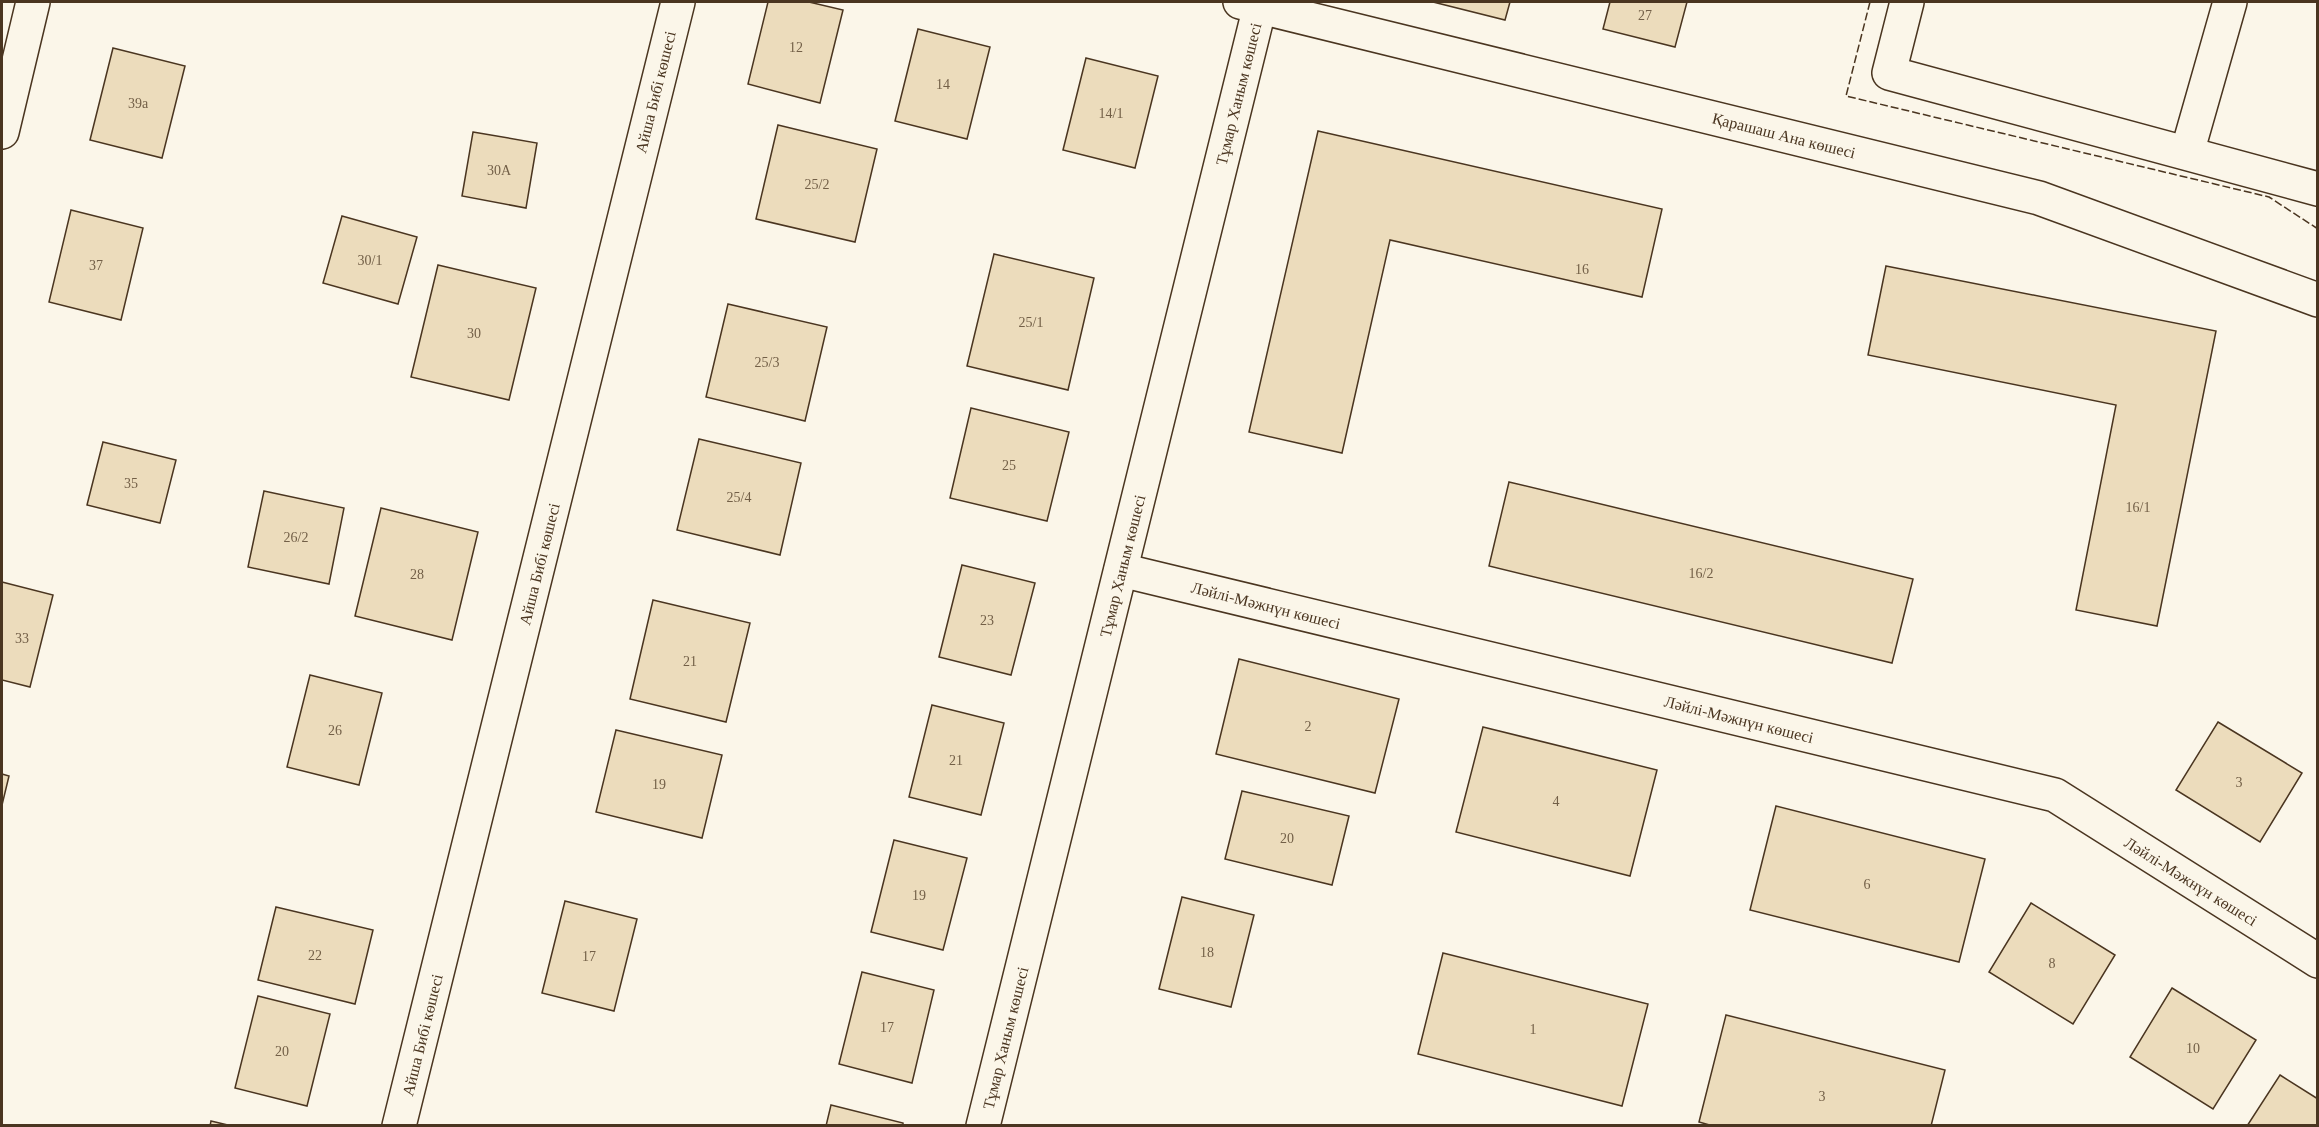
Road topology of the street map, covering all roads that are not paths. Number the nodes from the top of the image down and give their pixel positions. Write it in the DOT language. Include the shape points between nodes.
graph roads {
  1 [pos="33,2"];
  2 [pos="678,2"];
  3 [pos="1907,2"];
  4 [pos="2230,2"];
  5 [pos="1254,3"];
  6 [pos="2,132"];
  7 [pos="2187,153"];
  8 [pos="2318,189"];
  9 [pos="2318,300"];
  10 [pos="1121,570"];
  11 [pos="2318,961"];
  12 [pos="399,1125"];
  13 [pos="983,1125"];
  1 -- 6 [label="street"];
  2 -- 12 [label="street, Айша Бибі көшесі"];
  3 -- 7 [label="street" via="1889,73"];
  4 -- 7 [label="street"];
  5 -- 9 [label="street, Қарашаш Ана көшесі" via="2039,198"];
  5 -- 10 [label="street, Тұмар Ханым көшесі"];
  7 -- 8 [label="street"];
  10 -- 11 [label="street, Ләйлі-Мәжнүн көшесі" via="2055,795"];
  10 -- 13 [label="street, Тұмар Ханым көшесі"];
}
